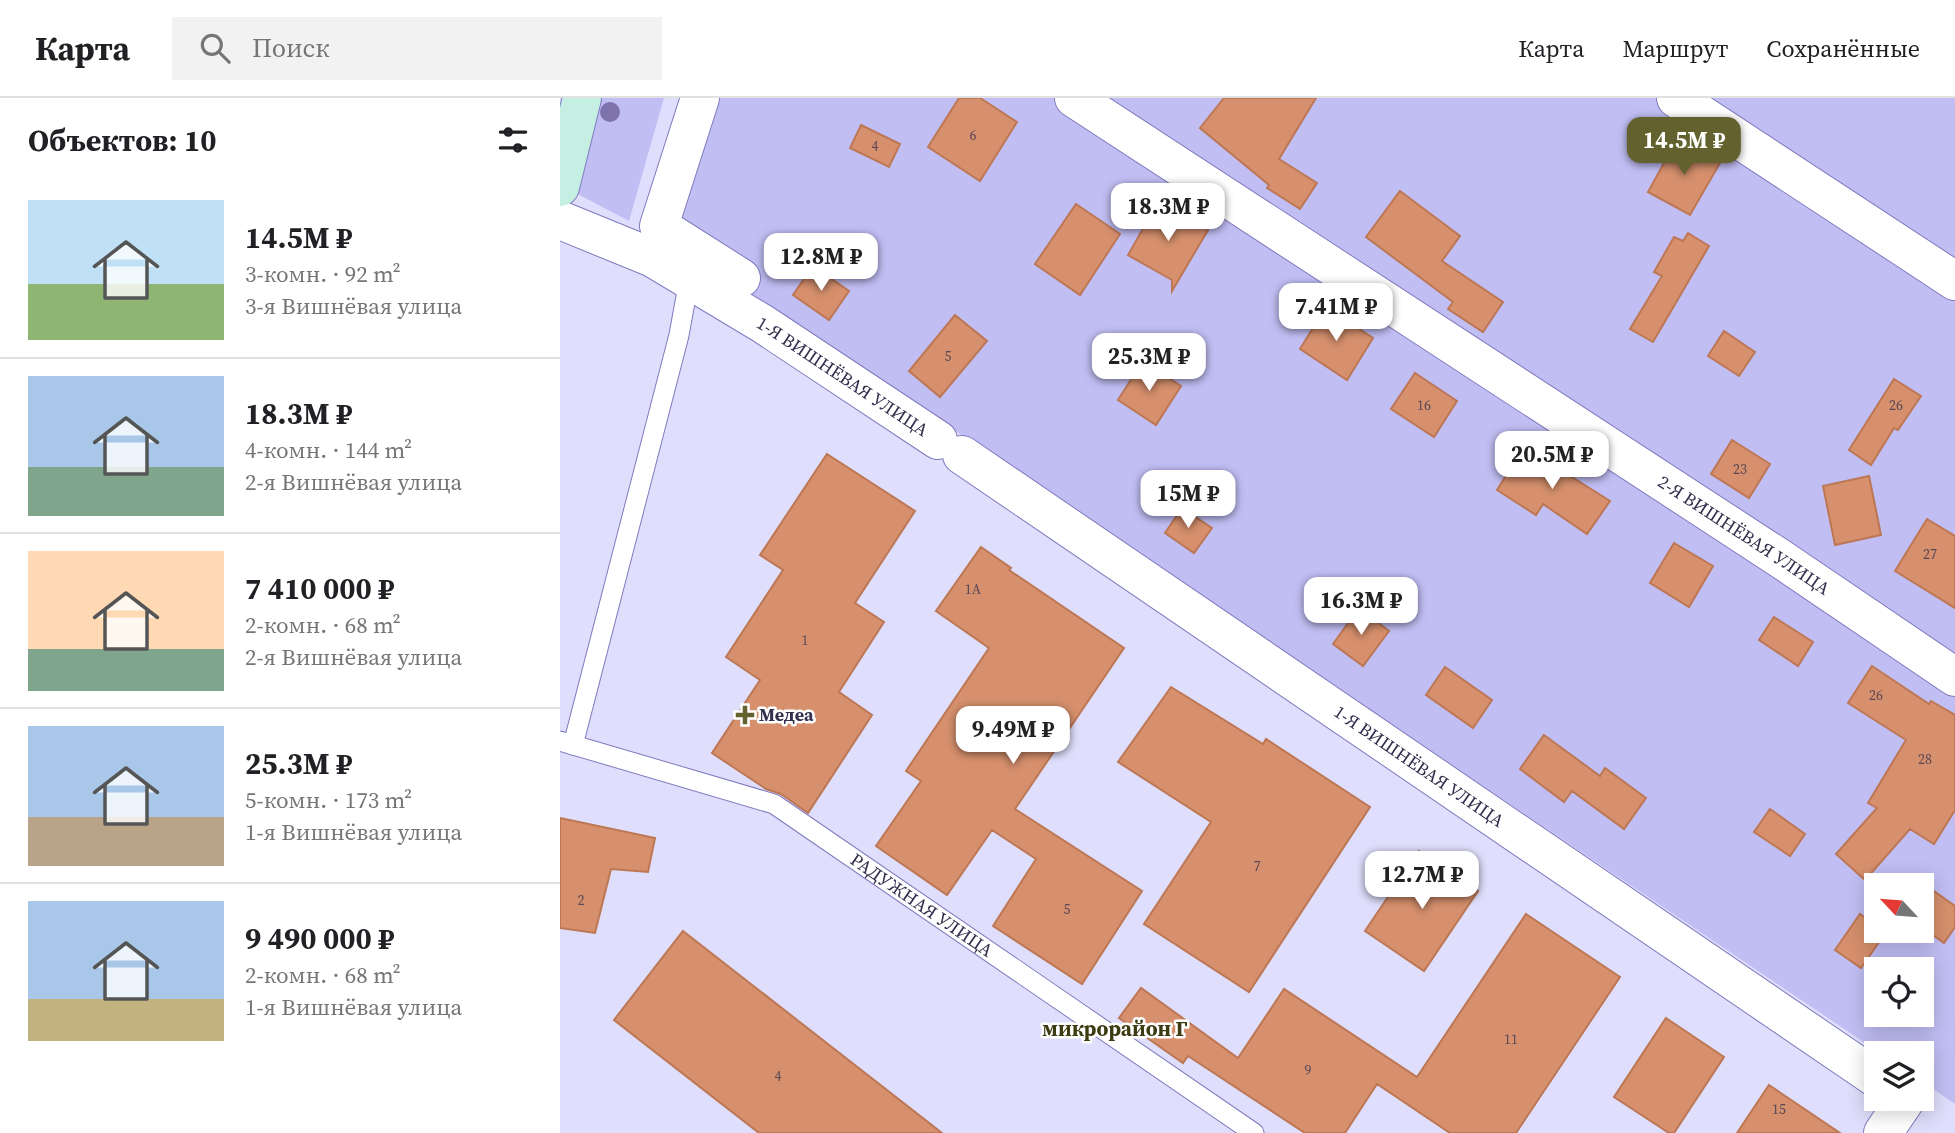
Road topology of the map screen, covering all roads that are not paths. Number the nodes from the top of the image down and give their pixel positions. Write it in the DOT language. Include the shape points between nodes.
graph roads {
  1 [pos="583,98"];
  2 [pos="700,98"];
  3 [pos="1074,98"];
  4 [pos="1676,98"];
  5 [pos="560,187"];
  6 [pos="560,220"];
  7 [pos="741,278"];
  8 [pos="689,280"];
  9 [pos="1955,281"];
  10 [pos="1955,677"];
  11 [pos="566,743"];
  12 [pos="1864,1070"];
  13 [pos="1898,1111"];
  14 [pos="1254,1133"];
  15 [pos="1883,1133"];
  1 -- 5 [label="main road"];
  2 -- 7 [label="street" via="659,226"];
  3 -- 10 [label="street, 2-Я ВИШНЁВАЯ УЛИЦА"];
  4 -- 9 [label="street"];
  6 -- 8 [label="street, 1-Я ВИШНЁВАЯ УЛИЦА" via="653,258"];
  8 -- 11 [label="lane" via="679,335"];
  8 -- 12 [label="street, 1-Я ВИШНЁВАЯ УЛИЦА" via="950,448"];
  11 -- 14 [label="lane, РАДУЖНАЯ УЛИЦА" via="774,804"];
  13 -- 15 [label="street"];
}
